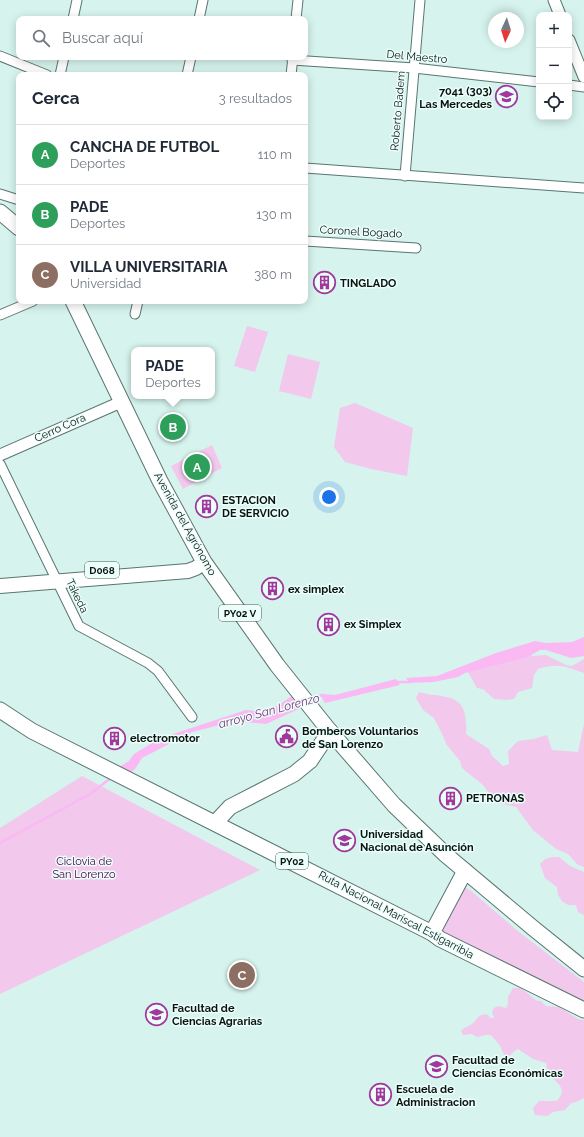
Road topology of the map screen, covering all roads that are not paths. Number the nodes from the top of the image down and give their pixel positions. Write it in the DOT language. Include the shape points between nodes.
graph roads {
  1 [pos="77,0"];
  2 [pos="203,0"];
  3 [pos="298,0"];
  4 [pos="420,0"];
  5 [pos="554,0"];
  6 [pos="559,12"];
  7 [pos="74,16"];
  8 [pos="200,16"];
  9 [pos="296,16"];
  10 [pos="572,47"];
  11 [pos="0,56"];
  12 [pos="308,59"];
  13 [pos="63,60"];
  14 [pos="190,60"];
  15 [pos="292,60"];
  16 [pos="414,68"];
  17 [pos="40,72"];
  18 [pos="61,72"];
  19 [pos="188,72"];
  20 [pos="291,72"];
  21 [pos="584,77"];
  22 [pos="536,82"];
  23 [pos="572,85"];
  24 [pos="584,87"];
  25 [pos="308,168"];
  26 [pos="405,176"];
  27 [pos="584,188"];
  28 [pos="0,194"];
  29 [pos="16,199"];
  30 [pos="0,212"];
  31 [pos="16,225"];
  32 [pos="308,241"];
  33 [pos="416,248"];
  34 [pos="26,304"];
  35 [pos="74,304"];
  36 [pos="137,304"];
  37 [pos="135,314"];
  38 [pos="0,315"];
  39 [pos="121,402"];
  40 [pos="0,455"];
  41 [pos="0,464"];
  42 [pos="204,562"];
  43 [pos="0,576"];
  44 [pos="55,577"];
  45 [pos="0,586"];
  46 [pos="0,710"];
  47 [pos="192,717"];
  48 [pos="329,730"];
  49 [pos="216,822"];
  50 [pos="465,871"];
  51 [pos="432,933"];
  52 [pos="584,970"];
  53 [pos="584,1010"];
  1 -- 7 [label="street"];
  2 -- 8 [label="street"];
  3 -- 9 [label="street"];
  4 -- 16 [label="street, Roberto Badem"];
  5 -- 6 [label="street"];
  10 -- 21 [label="street"];
  11 -- 17 [label="street"];
  12 -- 16 [label="street, Del Maestro"];
  13 -- 18 [label="street"];
  14 -- 19 [label="street"];
  15 -- 20 [label="street"];
  16 -- 22 [label="street, Del Maestro"];
  16 -- 26 [label="street, Roberto Badem"];
  23 -- 24 [label="street"];
  25 -- 26 [label="street"];
  26 -- 27 [label="street"];
  28 -- 29 [label="street"];
  30 -- 31 [label="highway"];
  32 -- 33 [label="street, Coronel Bogado"];
  34 -- 38 [label="street"];
  35 -- 39 [label="highway, Avenida del Agrónomo / PY02 V"];
  36 -- 37 [label="street"];
  39 -- 40 [label="street, Cerro Cora"];
  39 -- 42 [label="highway, Avenida del Agrónomo / PY02 V"];
  41 -- 44 [label="street, Takeda"];
  42 -- 44 [label="main road, D068"];
  42 -- 48 [label="highway, Avenida del Agrónomo / PY02 V" via="277,665"];
  43 -- 44 [label="main road, D068"];
  44 -- 45 [label="main road, D068"];
  44 -- 47 [label="street, Takeda" via="80,626 158,671"];
  46 -- 49 [label="highway, Ruta Nacional Mariscal Estigarribia / PY02" via="32,731"];
  48 -- 49 [label="highway" via="310,761 294,774 230,807"];
  48 -- 50 [label="highway" via="394,805"];
  49 -- 51 [label="highway, Ruta Nacional Mariscal Estigarribia / PY02"];
  50 -- 51 [label="highway"];
  50 -- 52 [label="highway"];
  51 -- 53 [label="highway, Ruta Nacional Mariscal Estigarribia / PY02"];
}
